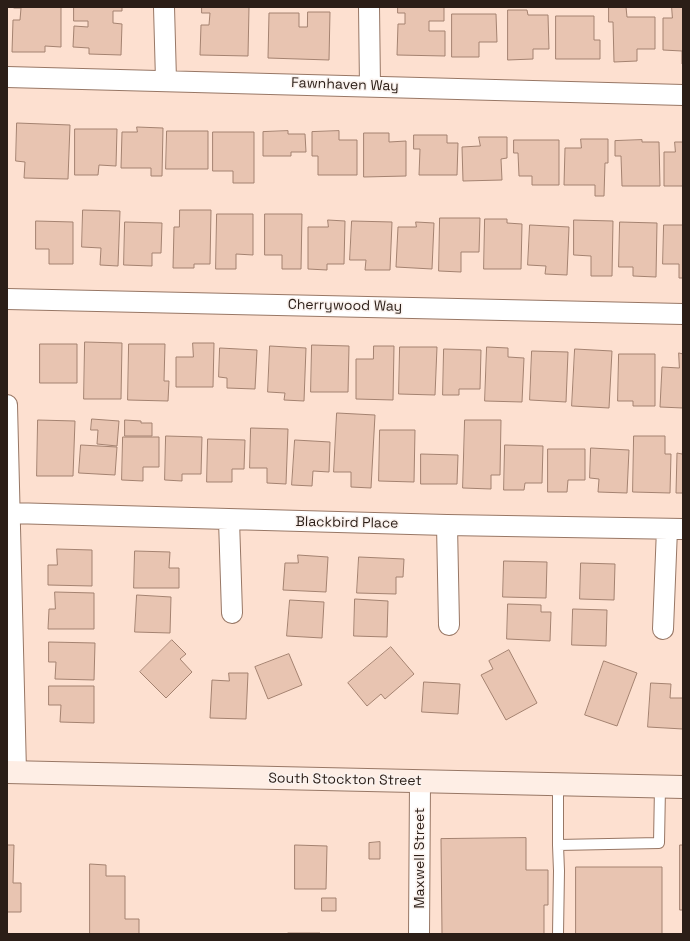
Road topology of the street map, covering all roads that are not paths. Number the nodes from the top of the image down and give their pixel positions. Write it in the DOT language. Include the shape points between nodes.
graph roads {
  1 [pos="164,7"];
  2 [pos="369,7"];
  3 [pos="7,77"];
  4 [pos="166,80"];
  5 [pos="370,86"];
  6 [pos="683,94"];
  7 [pos="7,299"];
  8 [pos="683,314"];
  9 [pos="7,405"];
  10 [pos="10,513"];
  11 [pos="229,520"];
  12 [pos="447,525"];
  13 [pos="675,529"];
  14 [pos="232,613"];
  15 [pos="449,625"];
  16 [pos="663,629"];
  17 [pos="11,772"];
  18 [pos="420,782"];
  19 [pos="558,784"];
  20 [pos="660,787"];
  21 [pos="683,787"];
  22 [pos="558,845"];
  23 [pos="420,934"];
  24 [pos="558,934"];
  1 -- 4 [label="street"];
  2 -- 5 [label="street"];
  3 -- 4 [label="street, Fawnhaven Way"];
  4 -- 5 [label="street, Fawnhaven Way"];
  5 -- 6 [label="street, Fawnhaven Way"];
  7 -- 8 [label="street, Cherrywood Way"];
  9 -- 10 [label="street"];
  10 -- 11 [label="street, Blackbird Place"];
  10 -- 17 [label="street"];
  11 -- 12 [label="street, Blackbird Place"];
  11 -- 14 [label="street"];
  12 -- 13 [label="street, Blackbird Place"];
  12 -- 15 [label="street"];
  13 -- 16 [label="street"];
  17 -- 18 [label="street, South Stockton Street"];
  18 -- 19 [label="street, South Stockton Street"];
  18 -- 23 [label="street, Maxwell Street"];
  19 -- 20 [label="street, South Stockton Street"];
  19 -- 22 [label="lane"];
  20 -- 21 [label="street, South Stockton Street"];
  20 -- 22 [label="lane" via="659,843"];
  22 -- 24 [label="lane"];
}
